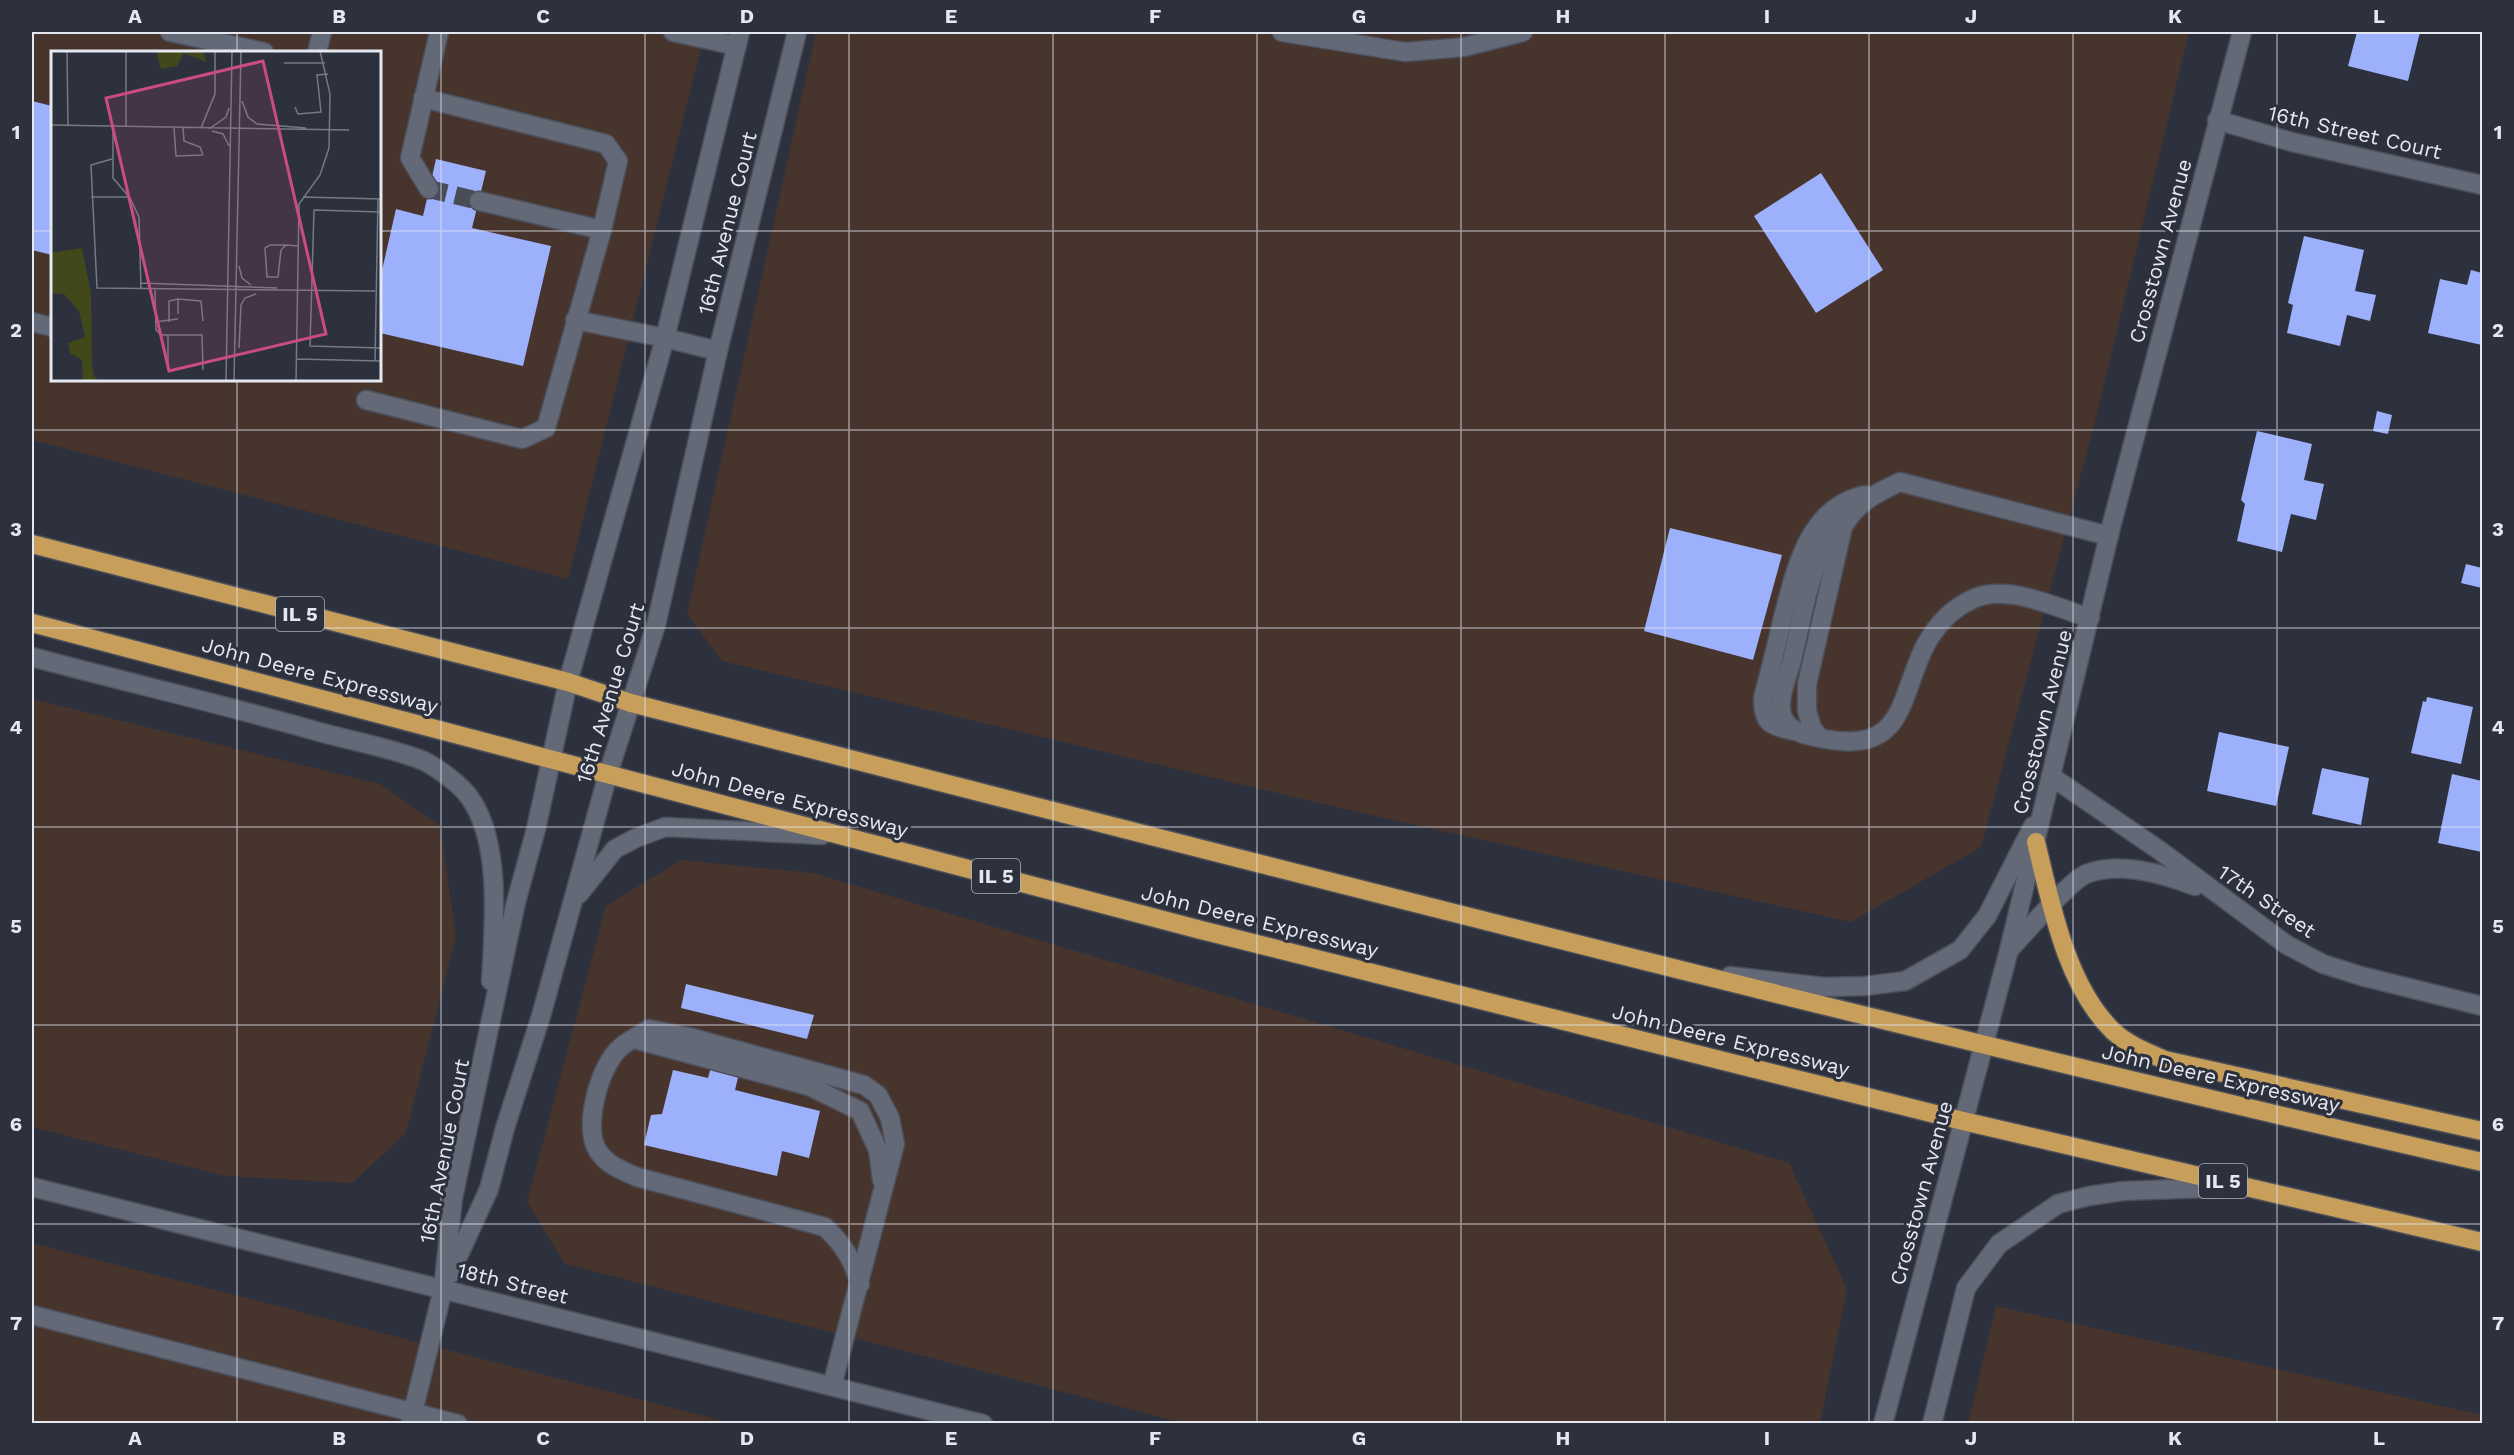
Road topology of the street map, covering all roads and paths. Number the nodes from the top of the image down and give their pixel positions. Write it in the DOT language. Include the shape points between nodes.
graph roads {
  1 [pos="170,32"];
  2 [pos="322,32"];
  3 [pos="439,32"];
  4 [pos="674,32"];
  5 [pos="797,32"];
  6 [pos="1282,32"];
  7 [pos="1523,32"];
  8 [pos="2242,32"];
  9 [pos="738,39"];
  10 [pos="259,51"];
  11 [pos="317,51"];
  12 [pos="423,98"];
  13 [pos="2217,120"];
  14 [pos="2482,185"];
  15 [pos="429,189"];
  16 [pos="478,201"];
  17 [pos="602,230"];
  18 [pos="575,320"];
  19 [pos="32,322"];
  20 [pos="51,327"];
  21 [pos="665,338"];
  22 [pos="718,351"];
  23 [pos="366,400"];
  24 [pos="1880,492"];
  25 [pos="1850,514"];
  26 [pos="2109,536"];
  27 [pos="32,544"];
  28 [pos="2090,618"];
  29 [pos="32,623"];
  30 [pos="32,657"];
  31 [pos="568,682"];
  32 [pos="631,703"];
  33 [pos="1802,733"];
  34 [pos="1820,738"];
  35 [pos="551,759"];
  36 [pos="608,774"];
  37 [pos="2052,777"];
  38 [pos="2046,800"];
  39 [pos="843,836"];
  40 [pos="2036,842"];
  41 [pos="2211,891"];
  42 [pos="2052,907"];
  43 [pos="568,917"];
  44 [pos="2009,950"];
  45 [pos="1678,970"];
  46 [pos="2482,1006"];
  47 [pos="634,1039"];
  48 [pos="1984,1046"];
  49 [pos="487,1047"];
  50 [pos="1963,1121"];
  51 [pos="2482,1131"];
  52 [pos="2482,1162"];
  53 [pos="2244,1186"];
  54 [pos="32,1187"];
  55 [pos="883,1194"];
  56 [pos="2482,1242"];
  57 [pos="860,1284"];
  58 [pos="443,1289"];
  59 [pos="32,1315"];
  60 [pos="832,1386"];
  61 [pos="412,1418"];
  62 [pos="458,1424"];
  63 [pos="983,1424"];
  64 [pos="1883,1424"];
  65 [pos="1932,1424"];
  1 -- 10 [label="street"];
  2 -- 11 [label="street"];
  3 -- 12 [label="street"];
  4 -- 9 [label="street"];
  5 -- 22 [label="street, 16th Avenue Court"];
  6 -- 7 [label="street" via="1405,52 1464,47"];
  8 -- 13 [label="street, Crosstown Avenue"];
  9 -- 21 [label="street, 16th Avenue Court"];
  12 -- 15 [label="street" via="410,158"];
  12 -- 17 [label="street" via="606,144 618,161"];
  13 -- 14 [label="street, 16th Street Court" via="2292,142"];
  13 -- 26 [label="street, Crosstown Avenue"];
  16 -- 17 [label="street"];
  17 -- 18 [label="street"];
  18 -- 21 [label="street"];
  18 -- 23 [label="street" via="546,428 522,439"];
  19 -- 20 [label="street"];
  21 -- 22 [label="street"];
  21 -- 31 [label="street, 16th Avenue Court"];
  22 -- 32 [label="street, 16th Avenue Court" via="656,625"];
  24 -- 25 [label="street" via="1866,498"];
  24 -- 26 [label="street" via="1900,482"];
  24 -- 33 [label="street" via="1853,497 1836,508 1818,524 1797,562 1763,698 1763,715 1770,723"];
  25 -- 33 [label="street" via="1830,536 1818,562 1783,692 1782,718 1790,728"];
  25 -- 34 [label="street" via="1843,527 1807,684 1807,711"];
  26 -- 28 [label="street, Crosstown Avenue"];
  27 -- 31 [label="highway, John Deere Expressway / IL 5"];
  28 -- 34 [label="street" via="2016,596 1977,597 1954,609 1939,625 1924,649 1905,702 1891,724 1869,740 1847,743"];
  28 -- 37 [label="street, Crosstown Avenue"];
  29 -- 35 [label="highway, John Deere Expressway / IL 5"];
  30 -- 49 [label="street" via="273,718 425,762 470,796 481,818 491,861 495,909"];
  31 -- 32 [label="highway, John Deere Expressway / IL 5"];
  31 -- 35 [label="street, 16th Avenue Court"];
  32 -- 36 [label="street, 16th Avenue Court"];
  32 -- 45 [label="highway, John Deere Expressway / IL 5"];
  33 -- 34 [label="street"];
  35 -- 36 [label="highway, John Deere Expressway / IL 5"];
  35 -- 49 [label="street, 16th Avenue Court" via="516,902"];
  36 -- 39 [label="highway, John Deere Expressway / IL 5"];
  36 -- 43 [label="street, 16th Avenue Court"];
  37 -- 38 [label="street, Crosstown Avenue"];
  37 -- 41 [label="street, 17th Street"];
  38 -- 40 [label="street, Crosstown Avenue"];
  38 -- 45 [label="street" via="1987,916 1960,950 1905,981 1824,987"];
  39 -- 43 [label="street" via="665,827 615,849 596,871"];
  39 -- 50 [label="highway, John Deere Expressway / IL 5"];
  40 -- 42 [label="highway"];
  40 -- 44 [label="street, Crosstown Avenue"];
  41 -- 42 [label="street" via="2164,875 2110,870 2086,874"];
  41 -- 46 [label="street, 17th Street" via="2287,945 2324,964"];
  42 -- 44 [label="street"];
  42 -- 51 [label="highway" via="2067,956 2087,994 2114,1032 2137,1048 2165,1060"];
  43 -- 58 [label="street, 16th Avenue Court" via="489,1190"];
  44 -- 48 [label="street, Crosstown Avenue"];
  45 -- 48 [label="highway, John Deere Expressway / IL 5"];
  47 -- 55 [label="street" via="809,1086 860,1111 878,1150"];
  47 -- 55 [label="street" via="650,1029 689,1036 864,1084 878,1095 890,1118 895,1144"];
  47 -- 57 [label="street" via="620,1047 602,1077 593,1106 592,1130 598,1151 616,1167 637,1177 825,1227 853,1262"];
  48 -- 50 [label="street, Crosstown Avenue"];
  48 -- 52 [label="highway, John Deere Expressway / IL 5"];
  49 -- 58 [label="street, 16th Avenue Court" via="453,1198"];
  50 -- 53 [label="highway, John Deere Expressway / IL 5"];
  50 -- 64 [label="street, Crosstown Avenue"];
  53 -- 56 [label="highway, John Deere Expressway / IL 5"];
  53 -- 65 [label="street" via="2089,1196 2058,1204 1999,1244 1966,1288"];
  54 -- 58 [label="street, 18th Street"];
  55 -- 57 [label="street"];
  57 -- 60 [label="street"];
  58 -- 60 [label="street, 18th Street"];
  58 -- 61 [label="street"];
  59 -- 61 [label="street"];
  60 -- 63 [label="street, 18th Street"];
  61 -- 62 [label="street"];
}
